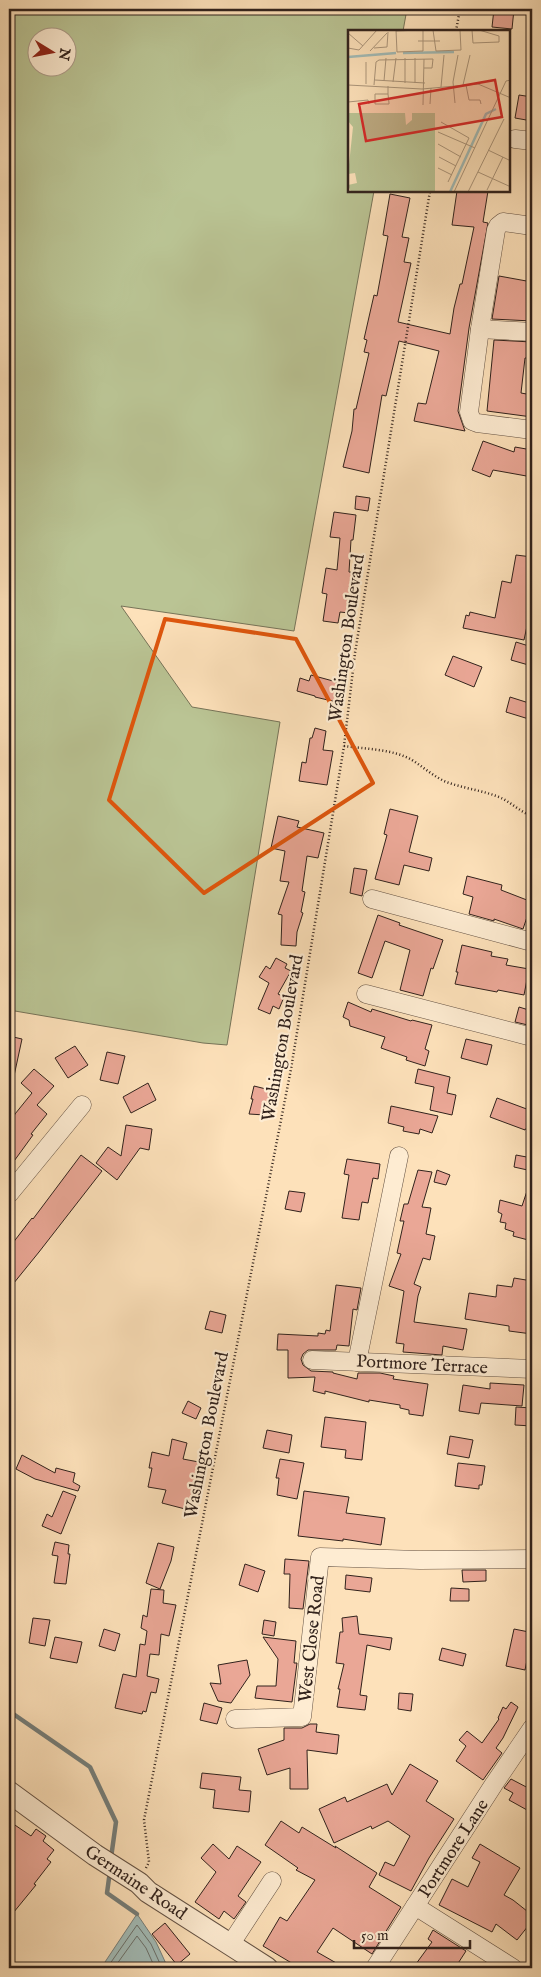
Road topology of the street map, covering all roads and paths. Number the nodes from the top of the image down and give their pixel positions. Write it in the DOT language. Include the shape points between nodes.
graph roads {
  1 [pos="460,9"];
  2 [pos="456,30"];
  3 [pos="430,192"];
  4 [pos="532,226"];
  5 [pos="480,329"];
  6 [pos="532,332"];
  7 [pos="532,430"];
  8 [pos="344,746"];
  9 [pos="532,816"];
  10 [pos="372,899"];
  11 [pos="532,942"];
  12 [pos="366,994"];
  13 [pos="532,1037"];
  14 [pos="82,1105"];
  15 [pos="398,1156"];
  16 [pos="9,1194"];
  17 [pos="312,1360"];
  18 [pos="357,1362"];
  19 [pos="532,1369"];
  20 [pos="532,1559"];
  21 [pos="235,1719"];
  22 [pos="532,1728"];
  23 [pos="9,1792"];
  24 [pos="272,1881"];
  25 [pos="139,1883"];
  26 [pos="416,1906"];
  27 [pos="230,1944"];
  28 [pos="267,1968"];
  29 [pos="375,1968"];
  30 [pos="514,1968"];
  1 -- 2 [label="path"];
  3 -- 8 [label="path, Washington Boulevard" via="354,653"];
  4 -- 5 [label="street" via="503,222 498,226"];
  5 -- 6 [label="street"];
  5 -- 7 [label="street" via="472,421"];
  8 -- 9 [label="path" via="410,759 446,782 502,798"];
  8 -- 25 [label="path, Washington Boulevard" via="291,1069 144,1820 149,1862"];
  10 -- 11 [label="street"];
  12 -- 13 [label="street"];
  14 -- 16 [label="street"];
  15 -- 18 [label="street"];
  17 -- 18 [label="street, Portmore Terrace"];
  18 -- 19 [label="street, Portmore Terrace"];
  20 -- 21 [label="street, West Close Road" via="320,1557 302,1717"];
  22 -- 26 [label="street, Portmore Lane"];
  23 -- 25 [label="street, Germaine Road"];
  24 -- 27 [label="street"];
  25 -- 27 [label="street, Germaine Road"];
  26 -- 29 [label="street, Portmore Lane"];
  26 -- 30 [label="street"];
  27 -- 28 [label="street, Germaine Road"];
}
